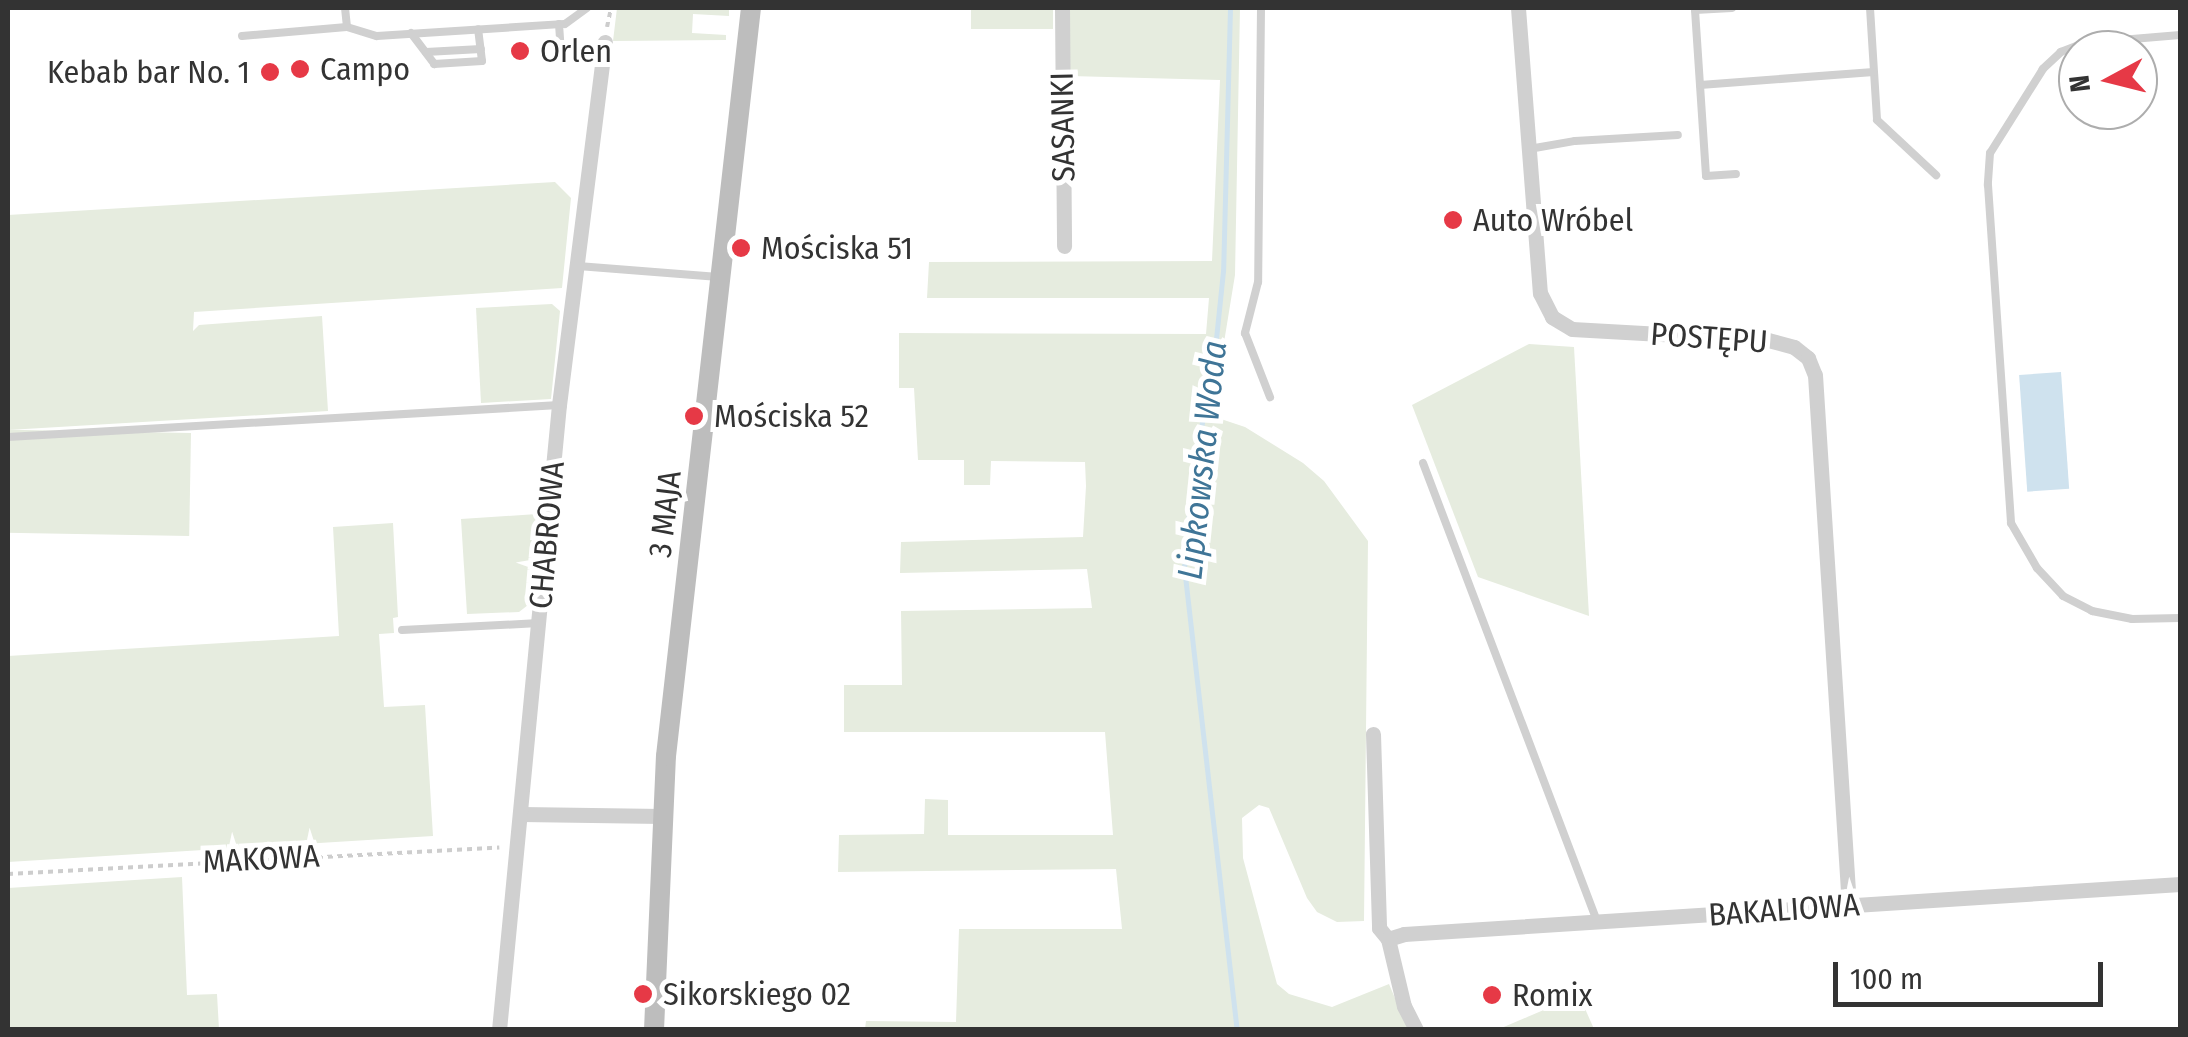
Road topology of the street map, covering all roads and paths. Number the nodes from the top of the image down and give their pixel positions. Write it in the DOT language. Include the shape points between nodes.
graph roads {
  1 [pos="345,8"];
  2 [pos="587,8"];
  3 [pos="751,8"];
  4 [pos="1062,8"];
  5 [pos="1261,8"];
  6 [pos="1518,8"];
  7 [pos="1732,8"];
  8 [pos="1870,8"];
  9 [pos="560,24"];
  10 [pos="347,27"];
  11 [pos="478,28"];
  12 [pos="411,33"];
  13 [pos="2180,35"];
  14 [pos="242,36"];
  15 [pos="605,42"];
  16 [pos="561,51"];
  17 [pos="1874,72"];
  18 [pos="1700,85"];
  19 [pos="1678,135"];
  20 [pos="1530,149"];
  21 [pos="1736,174"];
  22 [pos="1936,175"];
  23 [pos="1064,246"];
  24 [pos="574,266"];
  25 [pos="723,277"];
  26 [pos="1270,397"];
  27 [pos="558,405"];
  28 [pos="8,437"];
  29 [pos="1423,463"];
  30 [pos="2180,618"];
  31 [pos="539,623"];
  32 [pos="402,630"];
  33 [pos="1374,734"];
  34 [pos="521,814"];
  35 [pos="662,816"];
  36 [pos="514,846"];
  37 [pos="8,874"];
  38 [pos="2180,884"];
  39 [pos="1849,906"];
  40 [pos="1598,921"];
  41 [pos="1388,940"];
  42 [pos="499,1030"];
  43 [pos="654,1030"];
  44 [pos="1416,1030"];
  1 -- 10 [label="lane"];
  2 -- 9 [label="lane"];
  3 -- 25 [label="main road, 3 MAJA"];
  4 -- 23 [label="street, SASANKI"];
  5 -- 26 [label="lane" via="1258,282 1246,333"];
  6 -- 20 [label="street, POSTĘPU"];
  7 -- 18 [label="lane" via="1696,10"];
  8 -- 17 [label="lane"];
  9 -- 11 [label="lane"];
  9 -- 16 [label="lane"];
  10 -- 12 [label="lane" via="377,36"];
  10 -- 14 [label="lane"];
  11 -- 12 [label="lane"];
  11 -- 12 [label="lane" via="482,61 434,64"];
  13 -- 30 [label="lane" via="2084,43 2061,52 2042,70 1990,153 1988,185 2011,523 2063,596 2092,611 2132,619"];
  15 -- 24 [label="street, CHABROWA"];
  17 -- 18 [label="lane"];
  17 -- 22 [label="lane" via="1877,120"];
  18 -- 21 [label="lane" via="1706,176"];
  19 -- 20 [label="lane"];
  20 -- 39 [label="street, POSTĘPU" via="1540,294 1560,324 1572,330 1768,340 1794,346 1808,358 1818,402"];
  24 -- 25 [label="lane"];
  24 -- 27 [label="street, CHABROWA"];
  25 -- 35 [label="main road, 3 MAJA"];
  27 -- 28 [label="lane"];
  27 -- 31 [label="street, CHABROWA"];
  29 -- 40 [label="lane"];
  31 -- 32 [label="lane"];
  31 -- 34 [label="street, CHABROWA"];
  33 -- 41 [label="street" via="1379,928"];
  34 -- 35 [label="street"];
  34 -- 36 [label="street, CHABROWA"];
  35 -- 43 [label="main road, 3 MAJA"];
  36 -- 37 [label="path, MAKOWA"];
  36 -- 42 [label="street, CHABROWA"];
  38 -- 39 [label="street, BAKALIOWA"];
  39 -- 40 [label="street, BAKALIOWA"];
  40 -- 41 [label="street, BAKALIOWA"];
  41 -- 44 [label="street"];
}
